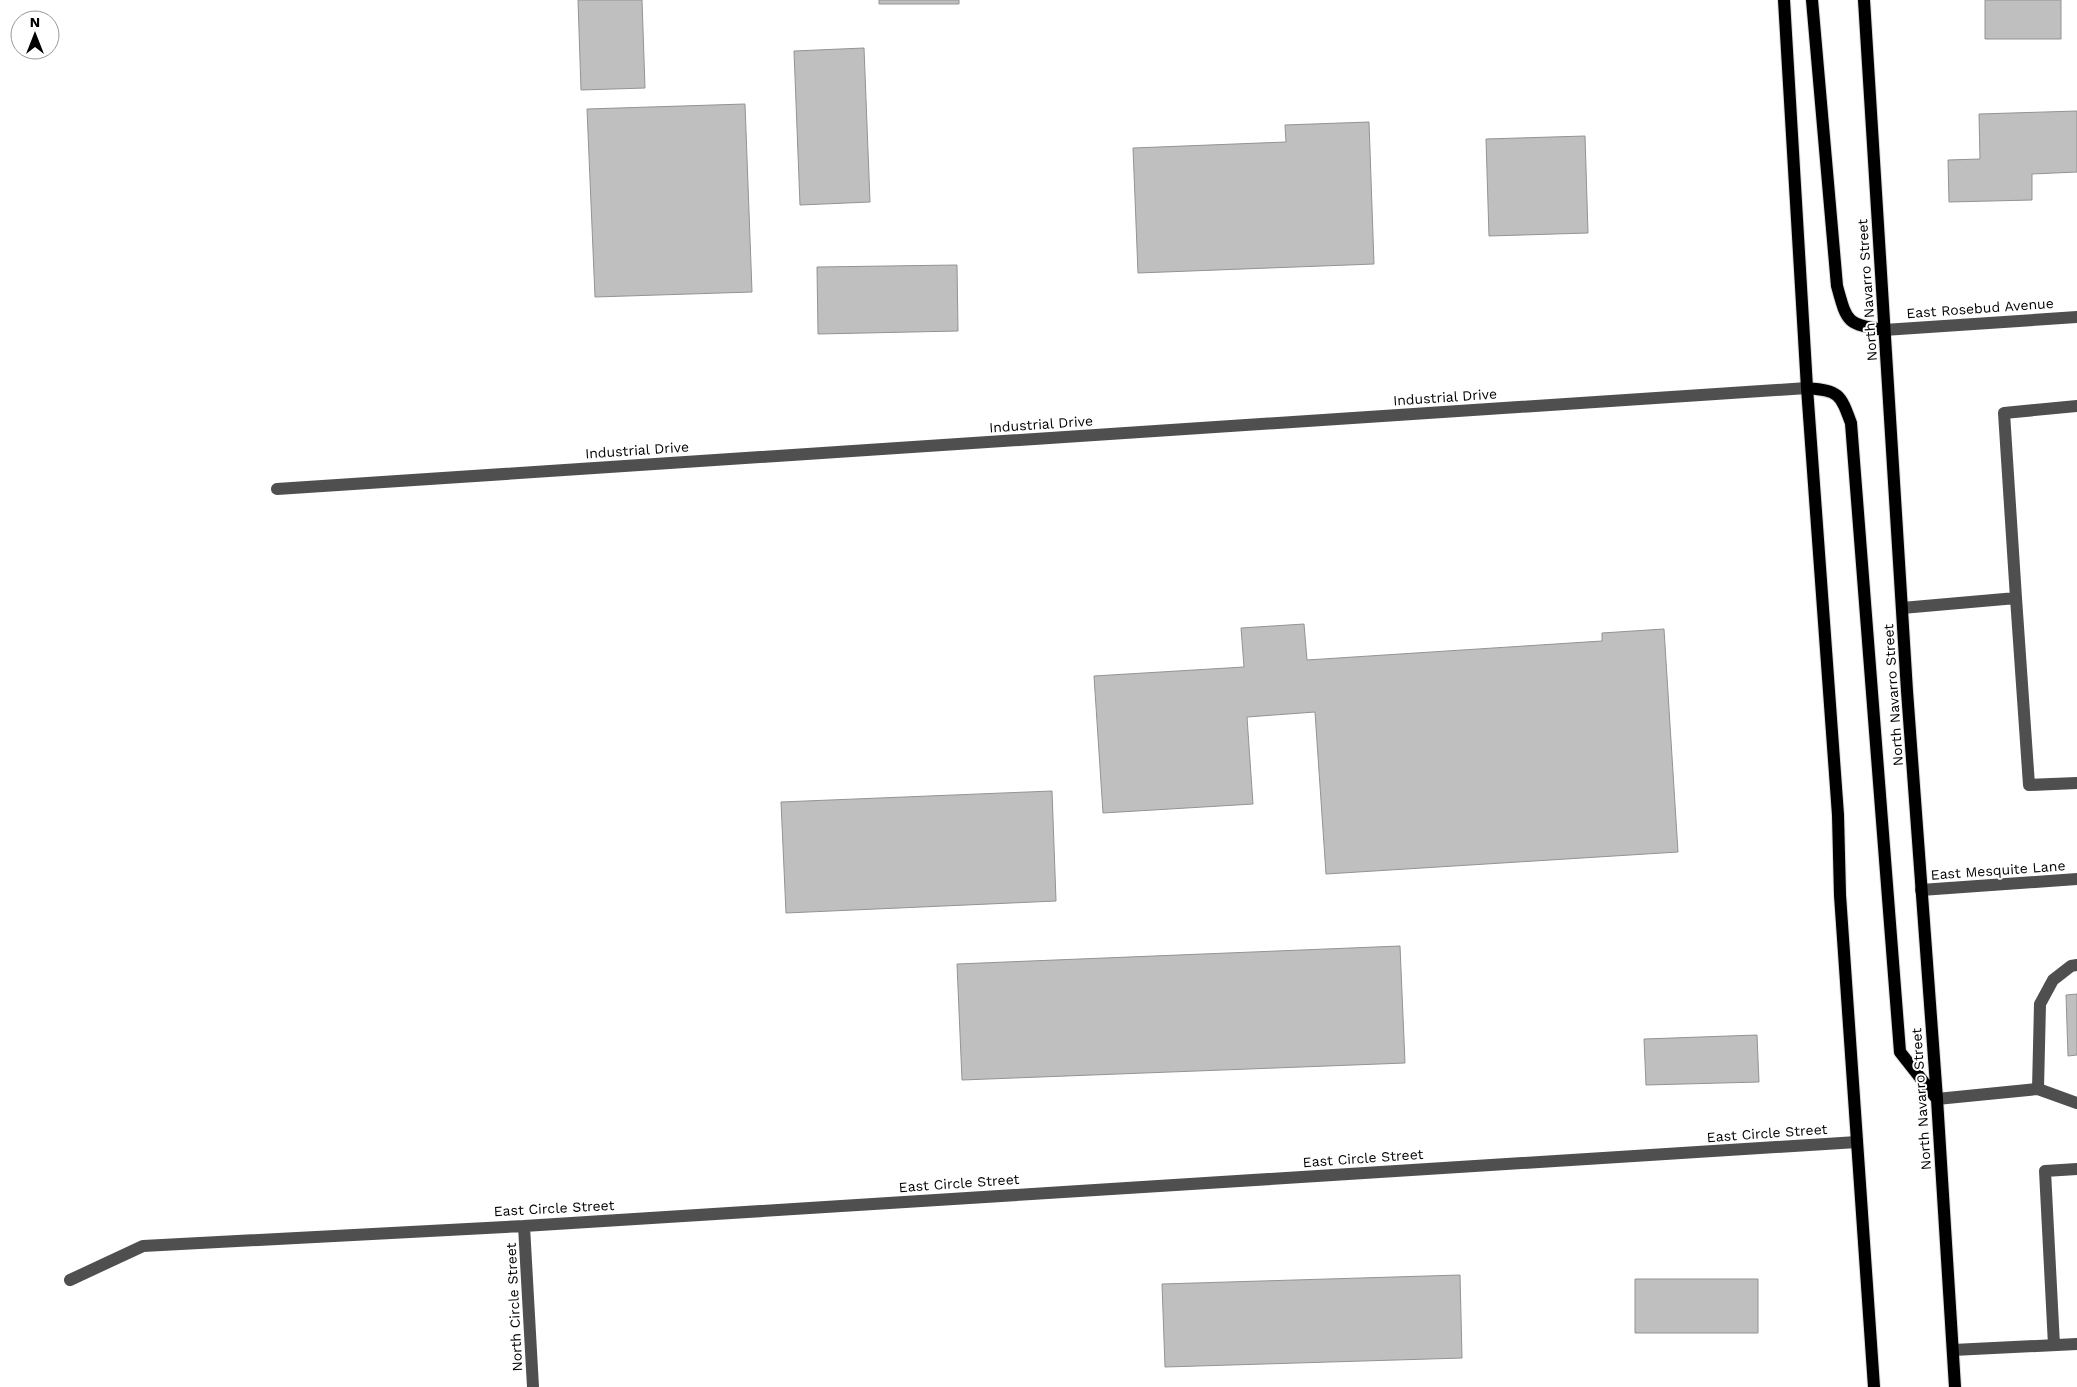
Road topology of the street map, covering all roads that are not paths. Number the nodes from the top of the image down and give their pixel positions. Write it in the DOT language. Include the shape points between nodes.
graph roads {
  1 [pos="1784,0"];
  2 [pos="1812,0"];
  3 [pos="1864,0"];
  4 [pos="2077,316"];
  5 [pos="1884,330"];
  6 [pos="1807,388"];
  7 [pos="2077,406"];
  8 [pos="277,489"];
  9 [pos="2016,598"];
  10 [pos="1902,608"];
  11 [pos="2077,782"];
  12 [pos="2077,879"];
  13 [pos="1921,890"];
  14 [pos="2077,966"];
  15 [pos="2038,1089"];
  16 [pos="1937,1099"];
  17 [pos="2077,1103"];
  18 [pos="1857,1142"];
  19 [pos="2077,1169"];
  20 [pos="524,1226"];
  21 [pos="70,1280"];
  22 [pos="2077,1344"];
  23 [pos="2054,1345"];
  24 [pos="1953,1350"];
  25 [pos="533,1387"];
  26 [pos="1874,1387"];
  27 [pos="1955,1387"];
  1 -- 6 [label="main road"];
  2 -- 5 [label="main road" via="1837,286 1845,314 1859,326"];
  3 -- 5 [label="main road, North Navarro Street"];
  4 -- 5 [label="street, East Rosebud Avenue"];
  5 -- 10 [label="main road, North Navarro Street"];
  6 -- 8 [label="street, Industrial Drive"];
  6 -- 16 [label="main road" via="1831,390 1843,401 1851,423 1900,1052"];
  6 -- 18 [label="main road" via="1838,815 1840,895"];
  7 -- 9 [label="street" via="2004,413"];
  9 -- 10 [label="street"];
  9 -- 11 [label="street" via="2029,786"];
  10 -- 13 [label="main road, North Navarro Street"];
  12 -- 13 [label="street, East Mesquite Lane"];
  13 -- 16 [label="main road, North Navarro Street"];
  14 -- 15 [label="street" via="2071,966 2053,980 2040,1004"];
  15 -- 16 [label="street"];
  15 -- 17 [label="street"];
  16 -- 24 [label="main road, North Navarro Street"];
  18 -- 20 [label="street, East Circle Street"];
  18 -- 26 [label="main road"];
  19 -- 23 [label="street" via="2045,1171"];
  20 -- 21 [label="street, East Circle Street" via="143,1246"];
  20 -- 25 [label="street, North Circle Street"];
  22 -- 23 [label="street"];
  23 -- 24 [label="street"];
  24 -- 27 [label="main road, North Navarro Street"];
}
